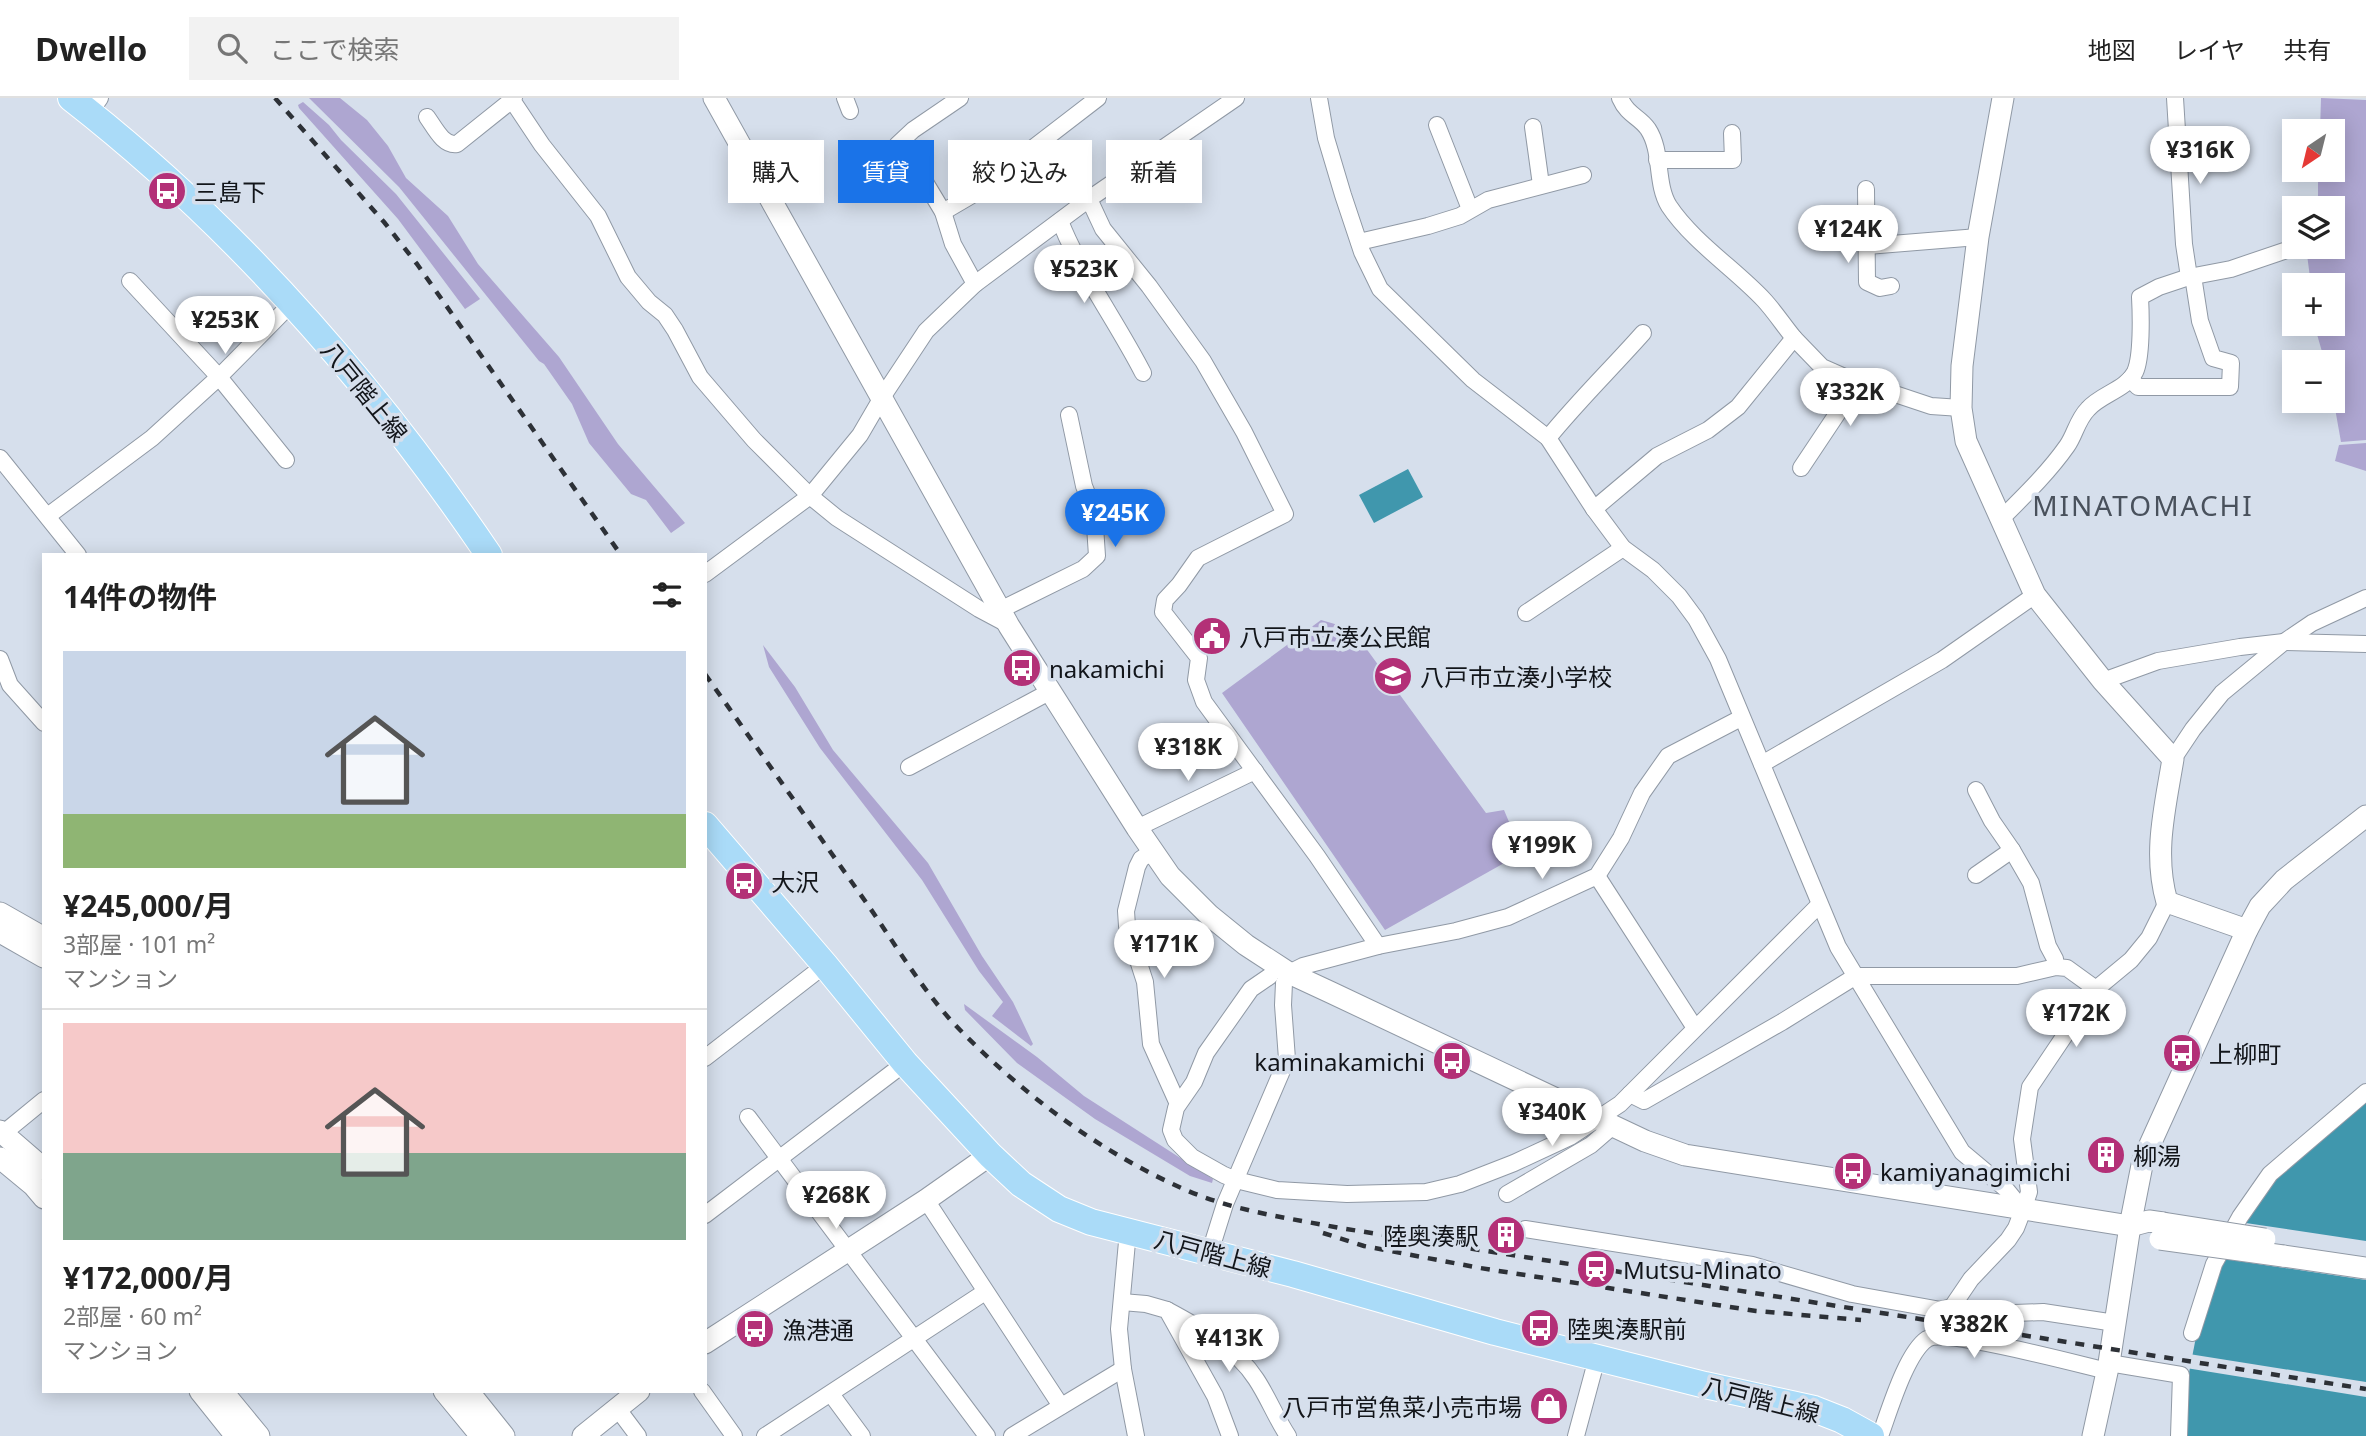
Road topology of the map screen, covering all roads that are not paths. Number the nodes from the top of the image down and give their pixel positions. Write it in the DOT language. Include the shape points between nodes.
graph roads {
  1 [pos="715,98"];
  2 [pos="960,98"];
  3 [pos="1098,98"];
  4 [pos="1236,98"];
  5 [pos="1319,98"];
  6 [pos="1620,98"];
  7 [pos="2003,98"];
  8 [pos="2175,98"];
  9 [pos="513,99"];
  10 [pos="87,103"];
  11 [pos="427,117"];
  12 [pos="1437,125"];
  13 [pos="1533,127"];
  14 [pos="1732,134"];
  15 [pos="1657,160"];
  16 [pos="1583,175"];
  17 [pos="1541,186"];
  18 [pos="1866,189"];
  19 [pos="1092,196"];
  20 [pos="1083,203"];
  21 [pos="1090,203"];
  22 [pos="1470,209"];
  23 [pos="943,212"];
  24 [pos="1060,221"];
  25 [pos="1978,237"];
  26 [pos="1359,242"];
  27 [pos="1867,246"];
  28 [pos="2282,252"];
  29 [pos="2191,277"];
  30 [pos="130,281"];
  31 [pos="975,284"];
  32 [pos="1891,286"];
  33 [pos="292,303"];
  34 [pos="1643,333"];
  35 [pos="1794,338"];
  36 [pos="1832,372"];
  37 [pos="1143,373"];
  38 [pos="219,377"];
  39 [pos="2130,379"];
  40 [pos="881,399"];
  41 [pos="1961,408"];
  42 [pos="1069,415"];
  43 [pos="1548,438"];
  44 [pos="286,460"];
  45 [pos="1,462"];
  46 [pos="1801,468"];
  47 [pos="810,496"];
  48 [pos="1594,509"];
  49 [pos="48,516"];
  50 [pos="2001,519"];
  51 [pos="1623,548"];
  52 [pos="76,553"];
  53 [pos="488,553"];
  54 [pos="707,573"];
  55 [pos="2035,595"];
  56 [pos="2366,598"];
  57 [pos="1526,613"];
  58 [pos="1005,618"];
  59 [pos="2284,642"];
  60 [pos="2366,644"];
  61 [pos="0,659"];
  62 [pos="2103,681"];
  63 [pos="1051,691"];
  64 [pos="1741,718"];
  65 [pos="42,721"];
  66 [pos="2173,760"];
  67 [pos="1762,764"];
  68 [pos="909,767"];
  69 [pos="1255,771"];
  70 [pos="1976,790"];
  71 [pos="2366,816"];
  72 [pos="1137,828"];
  73 [pos="708,834"];
  74 [pos="2012,850"];
  75 [pos="1153,851"];
  76 [pos="1976,874"];
  77 [pos="1597,876"];
  78 [pos="2167,902"];
  79 [pos="1819,905"];
  80 [pos="0,914"];
  81 [pos="2247,930"];
  82 [pos="0,932"];
  83 [pos="42,937"];
  84 [pos="1378,946"];
  85 [pos="42,956"];
  86 [pos="825,965"];
  87 [pos="2056,967"];
  88 [pos="1280,974"];
  89 [pos="1856,976"];
  90 [pos="2096,989"];
  91 [pos="1695,1028"];
  92 [pos="707,1056"];
  93 [pos="905,1063"];
  94 [pos="2366,1092"];
  95 [pos="1630,1094"];
  96 [pos="42,1102"];
  97 [pos="1178,1104"];
  98 [pos="748,1117"];
  99 [pos="1606,1122"];
  100 [pos="1,1134"];
  101 [pos="990,1155"];
  102 [pos="0,1158"];
  103 [pos="779,1158"];
  104 [pos="42,1167"];
  105 [pos="1236,1181"];
  106 [pos="1507,1194"];
  107 [pos="42,1196"];
  108 [pos="926,1200"];
  109 [pos="2023,1210"];
  110 [pos="707,1214"];
  111 [pos="2130,1226"];
  112 [pos="1525,1229"];
  113 [pos="1128,1231"];
  114 [pos="2162,1231"];
  115 [pos="847,1249"];
  116 [pos="1210,1252"];
  117 [pos="2366,1254"];
  118 [pos="2366,1268"];
  119 [pos="985,1292"];
  120 [pos="1122,1302"];
  121 [pos="1952,1307"];
  122 [pos="1167,1310"];
  123 [pos="2115,1323"];
  124 [pos="2192,1334"];
  125 [pos="914,1337"];
  126 [pos="707,1342"];
  127 [pos="1597,1358"];
  128 [pos="2109,1367"];
  129 [pos="1123,1369"];
  130 [pos="202,1393"];
  131 [pos="224,1393"];
  132 [pos="446,1393"];
  133 [pos="470,1393"];
  134 [pos="636,1393"];
  135 [pos="703,1393"];
  136 [pos="831,1394"];
  137 [pos="1060,1406"];
  138 [pos="617,1408"];
  139 [pos="236,1436"];
  140 [pos="259,1436"];
  141 [pos="481,1436"];
  142 [pos="505,1436"];
  143 [pos="583,1436"];
  144 [pos="638,1436"];
  145 [pos="734,1436"];
  146 [pos="765,1436"];
  147 [pos="862,1436"];
  148 [pos="987,1436"];
  149 [pos="1012,1436"];
  150 [pos="1136,1436"];
  151 [pos="1230,1436"];
  152 [pos="1288,1436"];
  153 [pos="1576,1436"];
  154 [pos="1871,1436"];
  155 [pos="1880,1436"];
  156 [pos="2094,1436"];
  157 [pos="2179,1436"];
  1 -- 40 [label="street"];
  2 -- 23 [label="street" via="897,145"];
  3 -- 23 [label="street"];
  4 -- 19 [label="street"];
  5 -- 26 [label="street" via="1326,138"];
  6 -- 15 [label="street" via="1628,112 1647,127"];
  7 -- 25 [label="street"];
  8 -- 29 [label="street" via="2184,244"];
  9 -- 11 [label="street" via="457,144 446,143"];
  9 -- 47 [label="street" via="598,216 628,277 665,315 707,386"];
  10 -- 33 [label="main road, 八戸階上線"];
  12 -- 22 [label="street"];
  13 -- 17 [label="street"];
  14 -- 15 [label="street" via="1733,160"];
  15 -- 35 [label="street" via="1669,206 1765,301"];
  16 -- 17 [label="street"];
  17 -- 22 [label="street"];
  18 -- 27 [label="street"];
  20 -- 24 [label="street"];
  21 -- 69 [label="street" via="1103,229 1203,361 1285,514 1198,558 1165,600 1163,612 1199,658 1196,680 1204,702"];
  22 -- 26 [label="street" via="1428,226"];
  23 -- 31 [label="street" via="953,244"];
  24 -- 31 [label="street"];
  24 -- 37 [label="street"];
  25 -- 27 [label="street"];
  25 -- 41 [label="street"];
  26 -- 43 [label="street" via="1380,289 1473,380"];
  27 -- 32 [label="street" via="1867,282 1880,288"];
  28 -- 29 [label="street"];
  29 -- 39 [label="street" via="2140,297 2136,371"];
  29 -- 39 [label="street" via="2213,358 2231,363 2230,387 2138,387"];
  30 -- 38 [label="street"];
  31 -- 40 [label="street" via="926,331"];
  33 -- 38 [label="street"];
  33 -- 53 [label="main road, 八戸階上線" via="402,436"];
  34 -- 43 [label="street"];
  35 -- 36 [label="street"];
  35 -- 48 [label="street" via="1738,407 1708,430 1657,456"];
  36 -- 41 [label="street" via="1931,406"];
  36 -- 46 [label="street" via="1832,388 1841,408"];
  38 -- 44 [label="street"];
  38 -- 49 [label="street" via="152,438"];
  39 -- 50 [label="street" via="2088,408 2062,453"];
  40 -- 47 [label="street" via="860,435"];
  40 -- 58 [label="street"];
  41 -- 50 [label="street" via="1966,441"];
  42 -- 58 [label="street" via="1094,511 1097,556"];
  43 -- 48 [label="street"];
  45 -- 49 [label="street"];
  47 -- 54 [label="street"];
  47 -- 58 [label="street" via="979,609"];
  48 -- 51 [label="street"];
  49 -- 52 [label="street"];
  50 -- 55 [label="street"];
  51 -- 57 [label="street"];
  51 -- 64 [label="street" via="1653,570 1696,619"];
  55 -- 62 [label="street"];
  55 -- 67 [label="street" via="1942,660"];
  56 -- 59 [label="street" via="2312,623"];
  58 -- 63 [label="street"];
  59 -- 60 [label="street"];
  59 -- 62 [label="street" via="2158,661"];
  59 -- 66 [label="street" via="2222,693"];
  61 -- 65 [label="street" via="10,685"];
  62 -- 66 [label="street"];
  63 -- 68 [label="street"];
  63 -- 72 [label="street"];
  64 -- 67 [label="street"];
  64 -- 77 [label="street" via="1668,756 1642,793"];
  66 -- 78 [label="street" via="2159,848"];
  67 -- 79 [label="street"];
  69 -- 72 [label="street"];
  69 -- 84 [label="street"];
  70 -- 74 [label="street"];
  71 -- 81 [label="street" via="2284,880 2260,906"];
  72 -- 75 [label="street"];
  73 -- 86 [label="main road, 八戸階上線"];
  74 -- 76 [label="street"];
  74 -- 87 [label="street" via="2031,883"];
  75 -- 88 [label="street" via="1170,876 1209,915"];
  75 -- 97 [label="street" via="1137,867 1127,926 1145,982 1151,1044"];
  77 -- 84 [label="street" via="1508,918"];
  77 -- 91 [label="street"];
  78 -- 81 [label="street"];
  78 -- 90 [label="street" via="2149,938"];
  79 -- 89 [label="street"];
  79 -- 91 [label="street"];
  80 -- 83 [label="street"];
  81 -- 111 [label="street" via="2143,1160"];
  82 -- 85 [label="street"];
  84 -- 88 [label="street"];
  86 -- 92 [label="street"];
  86 -- 93 [label="main road, 八戸階上線"];
  87 -- 89 [label="street" via="2017,976"];
  87 -- 90 [label="street" via="2067,968"];
  88 -- 97 [label="street" via="1251,989"];
  88 -- 99 [label="street"];
  88 -- 105 [label="street" via="1287,1059"];
  89 -- 95 [label="street" via="1644,1101"];
  89 -- 109 [label="street" via="1962,1152 2005,1188"];
  90 -- 109 [label="street" via="2030,1087 2022,1139 2029,1192"];
  91 -- 95 [label="street"];
  93 -- 101 [label="main road, 八戸階上線"];
  93 -- 103 [label="street"];
  94 -- 124 [label="street" via="2270,1174 2214,1264"];
  95 -- 99 [label="street"];
  96 -- 100 [label="street"];
  97 -- 105 [label="street" via="1171,1130 1175,1140 1192,1157"];
  98 -- 103 [label="street"];
  99 -- 105 [label="street" via="1460,1184 1426,1192 1291,1191"];
  99 -- 106 [label="street" via="1591,1145"];
  99 -- 109 [label="street" via="1685,1155"];
  100 -- 104 [label="street"];
  101 -- 108 [label="street"];
  101 -- 113 [label="main road, 八戸階上線" via="1021,1184 1059,1209"];
  102 -- 107 [label="street"];
  103 -- 110 [label="street"];
  103 -- 115 [label="street"];
  105 -- 116 [label="street"];
  108 -- 115 [label="street"];
  108 -- 119 [label="street"];
  109 -- 111 [label="street"];
  109 -- 121 [label="street" via="2008,1240"];
  111 -- 114 [label="street" via="2147,1237"];
  111 -- 123 [label="street"];
  112 -- 121 [label="street" via="1752,1265 1852,1294 1941,1310"];
  113 -- 116 [label="main road, 八戸階上線"];
  113 -- 120 [label="street"];
  114 -- 117 [label="street, bridge"];
  114 -- 118 [label="street, bridge"];
  115 -- 125 [label="street"];
  115 -- 126 [label="street"];
  116 -- 127 [label="main road, 八戸階上線"];
  119 -- 125 [label="street"];
  119 -- 137 [label="street"];
  120 -- 122 [label="street"];
  120 -- 129 [label="street"];
  121 -- 123 [label="street" via="1988,1314 2043,1312"];
  122 -- 151 [label="street" via="1215,1396"];
  122 -- 152 [label="street" via="1240,1358"];
  123 -- 128 [label="street"];
  125 -- 136 [label="street"];
  125 -- 148 [label="street"];
  127 -- 153 [label="street"];
  127 -- 154 [label="main road, 八戸階上線" via="1814,1409"];
  128 -- 155 [label="street" via="1979,1342 1927,1339 1909,1362"];
  128 -- 156 [label="street"];
  128 -- 157 [label="street" via="2180,1375"];
  129 -- 137 [label="street"];
  129 -- 150 [label="street"];
  130 -- 139 [label="street"];
  131 -- 140 [label="street"];
  132 -- 141 [label="street"];
  133 -- 142 [label="street"];
  134 -- 138 [label="street"];
  135 -- 145 [label="street"];
  136 -- 146 [label="street"];
  136 -- 147 [label="street"];
  137 -- 149 [label="street"];
  138 -- 143 [label="street"];
  138 -- 144 [label="street"];
}
